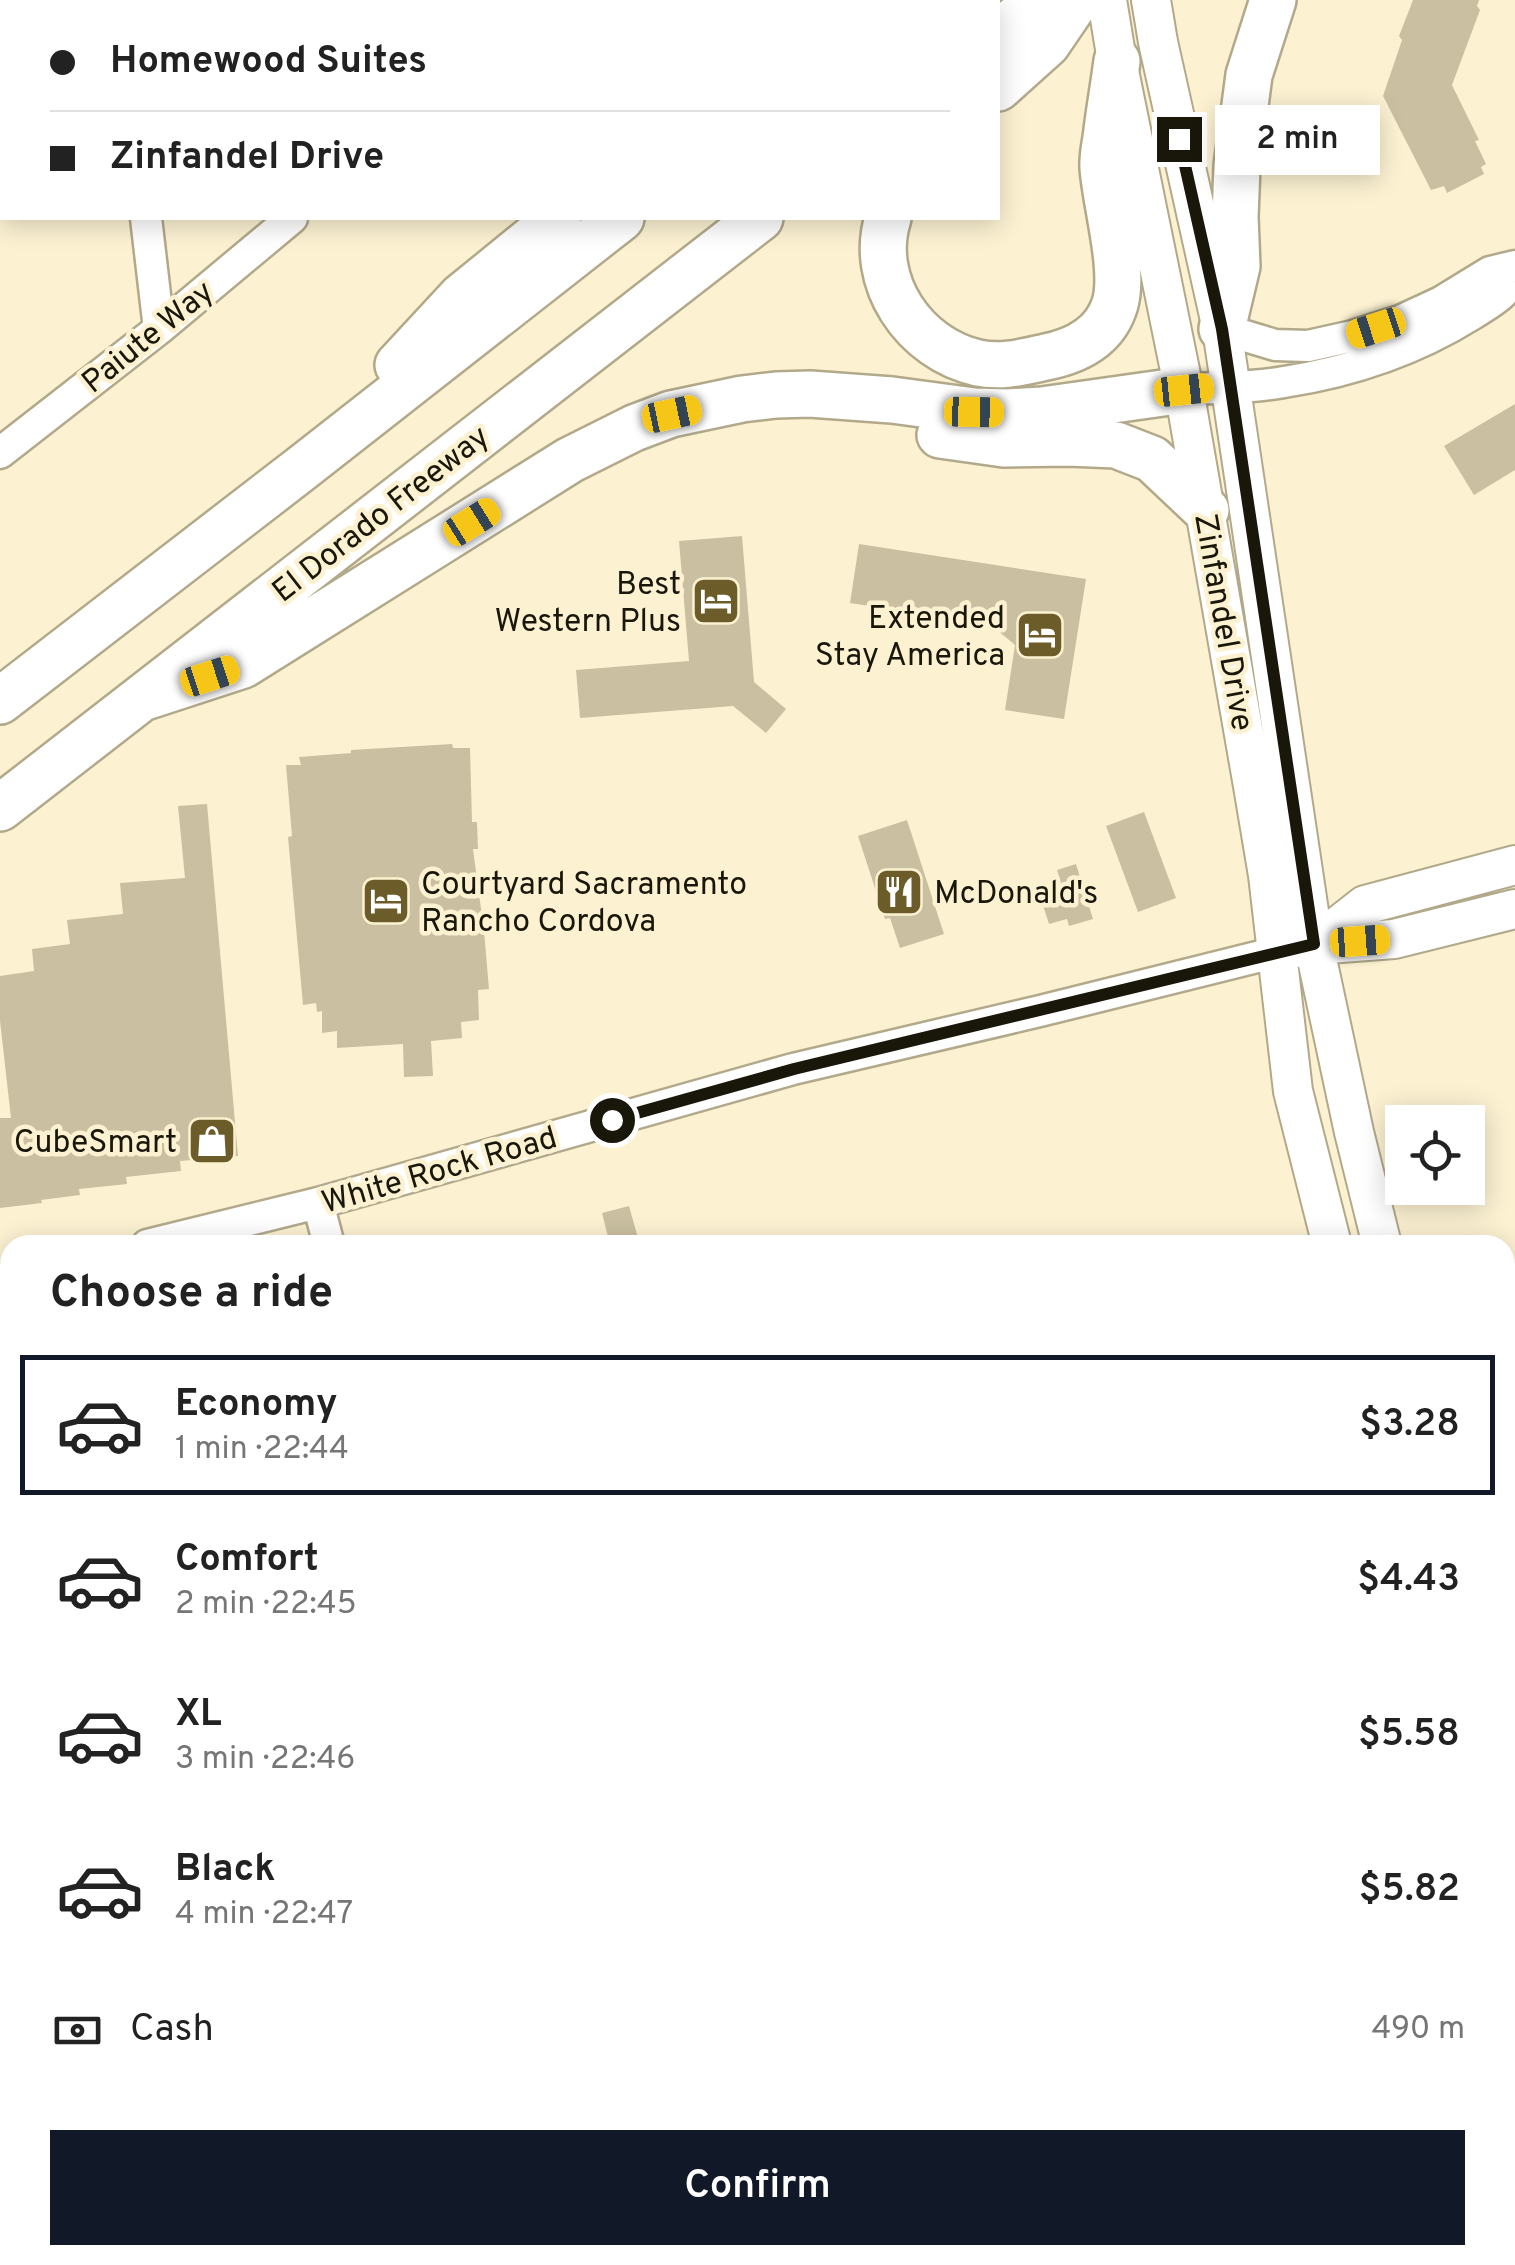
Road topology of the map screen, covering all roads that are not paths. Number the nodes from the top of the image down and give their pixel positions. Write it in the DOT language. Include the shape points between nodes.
graph roads {
  1 [pos="1040,0"];
  2 [pos="1077,0"];
  3 [pos="1107,0"];
  4 [pos="1150,0"];
  5 [pos="1273,0"];
  6 [pos="1000,31"];
  7 [pos="1117,61"];
  8 [pos="1000,86"];
  9 [pos="1186,172"];
  10 [pos="146,220"];
  11 [pos="290,220"];
  12 [pos="556,220"];
  13 [pos="618,220"];
  14 [pos="757,220"];
  15 [pos="888,220"];
  16 [pos="1515,266"];
  17 [pos="1515,275"];
  18 [pos="159,329"];
  19 [pos="1222,329"];
  20 [pos="1230,386"];
  21 [pos="1184,390"];
  22 [pos="810,394"];
  23 [pos="0,452"];
  24 [pos="302,468"];
  25 [pos="1206,510"];
  26 [pos="146,697"];
  27 [pos="0,701"];
  28 [pos="0,808"];
  29 [pos="1515,865"];
  30 [pos="1515,909"];
  31 [pos="1295,948"];
  32 [pos="1311,1163"];
  33 [pos="318,1203"];
  34 [pos="188,1235"];
  35 [pos="326,1235"];
  36 [pos="1329,1235"];
  37 [pos="1345,1235"];
  38 [pos="1380,1235"];
  1 -- 6 [label="highway"];
  2 -- 8 [label="highway" via="1046,44"];
  3 -- 7 [label="main road, Zinfandel Drive"];
  4 -- 9 [label="main road, Zinfandel Drive"];
  5 -- 19 [label="highway" via="1249,75 1237,166 1237,266"];
  7 -- 15 [label="highway" via="1103,164 1116,302 1106,324 1086,342 1068,352 999,365 932,342 912,324 888,281 882,255"];
  7 -- 21 [label="main road, Zinfandel Drive"];
  9 -- 19 [label="main road, Zinfandel Drive"];
  9 -- 21 [label="main road" via="1181,246 1195,365"];
  10 -- 18 [label="street"];
  11 -- 18 [label="street, Paiute Way"];
  12 -- 24 [label="highway" via="461,297"];
  13 -- 24 [label="highway"];
  14 -- 26 [label="highway, El Dorado Freeway"];
  16 -- 19 [label="street" via="1490,272 1400,321 1323,343 1275,345"];
  17 -- 20 [label="street" via="1510,288 1488,304 1402,351 1317,376"];
  18 -- 23 [label="street, Paiute Way"];
  19 -- 20 [label="main road, Zinfandel Drive"];
  20 -- 21 [label="street"];
  20 -- 31 [label="main road, Zinfandel Drive"];
  21 -- 22 [label="highway" via="1007,412"];
  21 -- 25 [label="main road, Zinfandel Drive"];
  22 -- 25 [label="highway" via="892,426 966,440 1116,445 1152,459"];
  22 -- 26 [label="highway" via="742,400 634,428 570,460 243,665"];
  24 -- 27 [label="highway"];
  25 -- 31 [label="main road, Zinfandel Drive" via="1268,875"];
  26 -- 28 [label="highway, El Dorado Freeway"];
  29 -- 31 [label="main road, White Rock Road" via="1365,905"];
  30 -- 31 [label="main road, White Rock Road" via="1394,939"];
  31 -- 32 [label="main road, Zinfandel Drive" via="1292,1091"];
  31 -- 33 [label="street, White Rock Road" via="794,1069"];
  31 -- 38 [label="main road, Zinfandel Drive"];
  32 -- 36 [label="main road, Zinfandel Drive"];
  32 -- 37 [label="main road" via="1332,1183"];
  33 -- 34 [label="street, White Rock Road"];
  33 -- 35 [label="street"];
}
